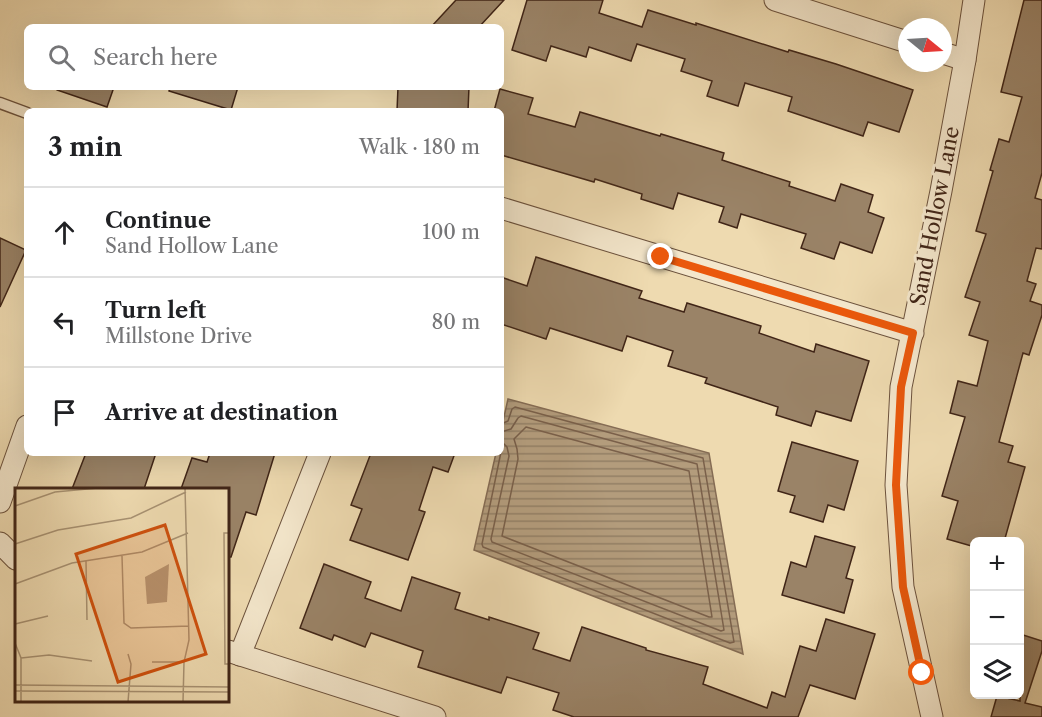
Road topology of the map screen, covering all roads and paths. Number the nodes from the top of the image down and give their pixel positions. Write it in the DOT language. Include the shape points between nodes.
graph roads {
  1 [pos="775,0"];
  2 [pos="974,0"];
  3 [pos="898,39"];
  4 [pos="952,56"];
  5 [pos="965,60"];
  6 [pos="0,103"];
  7 [pos="24,112"];
  8 [pos="504,209"];
  9 [pos="913,333"];
  10 [pos="24,434"];
  11 [pos="319,456"];
  12 [pos="0,502"];
  13 [pos="0,543"];
  14 [pos="15,558"];
  15 [pos="234,653"];
  16 [pos="435,717"];
  17 [pos="932,717"];
  1 -- 3 [label="street"];
  2 -- 5 [label="street, Sand Hollow Lane"];
  4 -- 5 [label="street"];
  5 -- 9 [label="street, Sand Hollow Lane"];
  6 -- 7 [label="lane"];
  8 -- 9 [label="street"];
  9 -- 17 [label="street, Sand Hollow Lane" via="901,387 896,485 906,606"];
  10 -- 12 [label="street"];
  11 -- 15 [label="street"];
  13 -- 14 [label="street"];
  15 -- 16 [label="street"];
}
